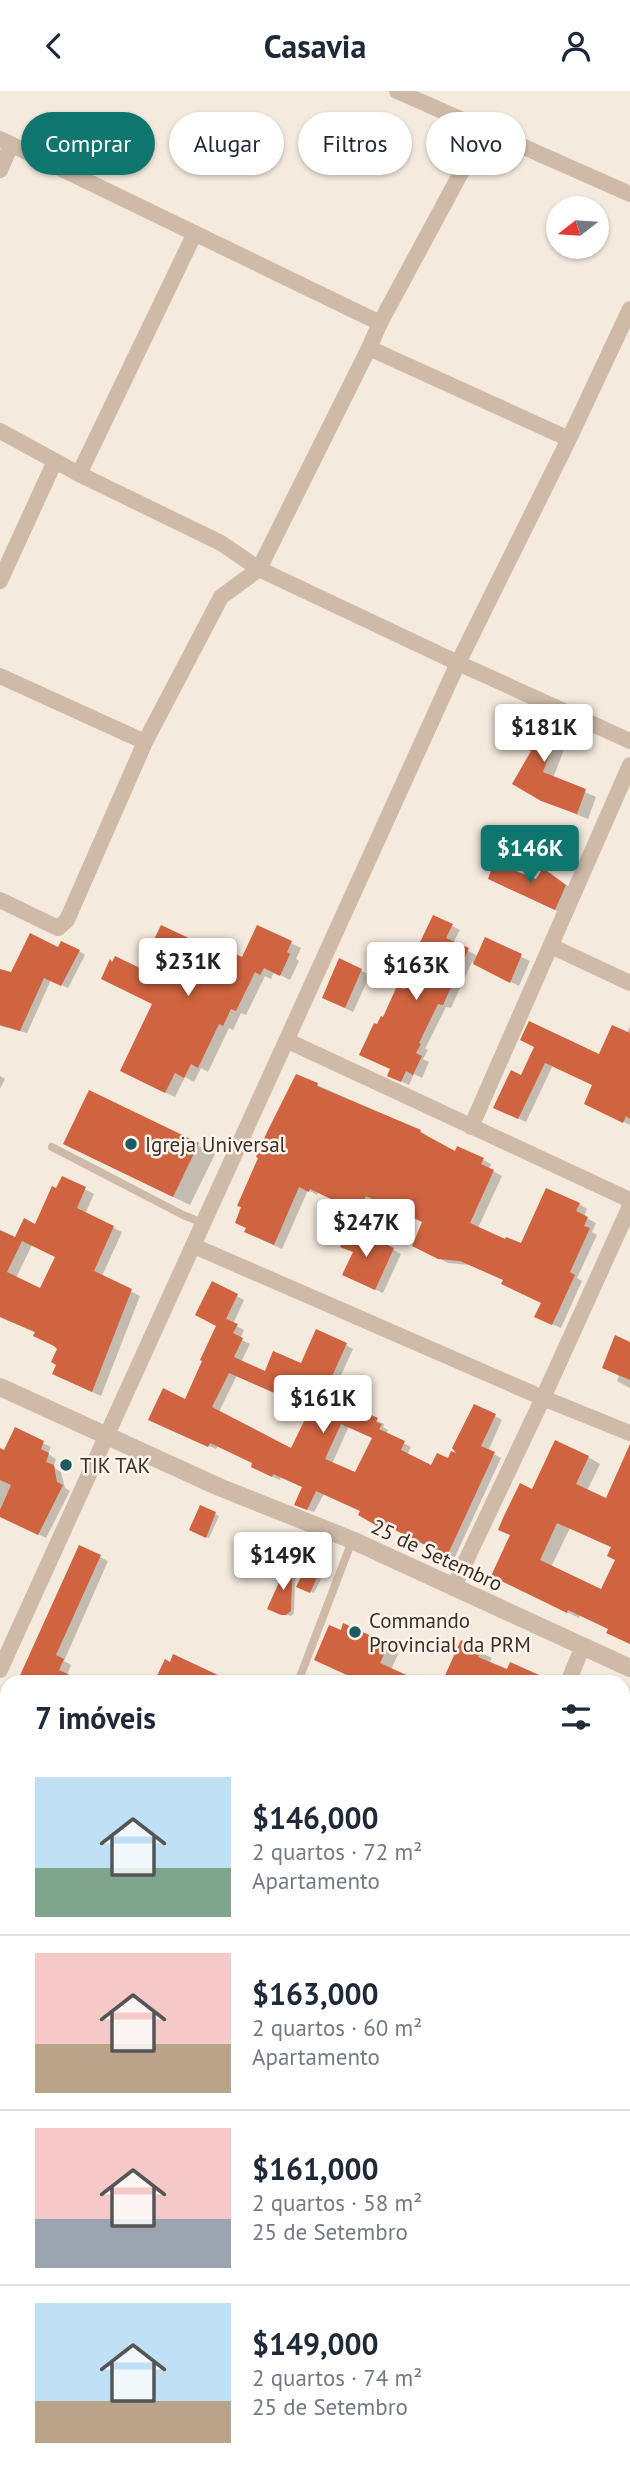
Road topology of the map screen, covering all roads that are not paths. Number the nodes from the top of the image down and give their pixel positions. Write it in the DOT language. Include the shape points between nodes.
graph roads {
  1 [pos="397,91"];
  2 [pos="444,112"];
  3 [pos="6,142"];
  4 [pos="526,148"];
  5 [pos="0,170"];
  6 [pos="460,175"];
  7 [pos="630,194"];
  8 [pos="195,233"];
  9 [pos="630,309"];
  10 [pos="380,323"];
  11 [pos="369,348"];
  12 [pos="0,431"];
  13 [pos="569,439"];
  14 [pos="55,461"];
  15 [pos="79,474"];
  16 [pos="259,569"];
  17 [pos="0,580"];
  18 [pos="458,663"];
  19 [pos="0,676"];
  20 [pos="630,741"];
  21 [pos="145,742"];
  22 [pos="630,765"];
  23 [pos="0,900"];
  24 [pos="551,946"];
  25 [pos="630,983"];
  26 [pos="288,1041"];
  27 [pos="471,1128"];
  28 [pos="52,1147"];
  29 [pos="630,1200"];
  30 [pos="630,1206"];
  31 [pos="204,1223"];
  32 [pos="194,1246"];
  33 [pos="0,1387"];
  34 [pos="544,1398"];
  35 [pos="630,1433"];
  36 [pos="107,1436"];
  37 [pos="352,1540"];
  38 [pos="453,1588"];
  39 [pos="583,1646"];
  40 [pos="630,1668"];
  41 [pos="0,1670"];
  42 [pos="301,1675"];
  43 [pos="571,1675"];
  1 -- 2 [label="street"];
  3 -- 5 [label="street"];
  3 -- 8 [label="street"];
  4 -- 7 [label="street"];
  6 -- 10 [label="street"];
  8 -- 10 [label="street"];
  8 -- 15 [label="street"];
  9 -- 13 [label="street"];
  10 -- 11 [label="street"];
  11 -- 13 [label="street"];
  11 -- 16 [label="street"];
  12 -- 14 [label="street"];
  13 -- 18 [label="street"];
  14 -- 15 [label="street"];
  14 -- 17 [label="street"];
  15 -- 16 [label="street" via="221,543"];
  16 -- 18 [label="street"];
  16 -- 21 [label="street" via="221,597"];
  18 -- 20 [label="street"];
  18 -- 26 [label="street"];
  19 -- 21 [label="street"];
  21 -- 23 [label="street" via="67,920 58,929"];
  22 -- 24 [label="street"];
  24 -- 25 [label="street"];
  24 -- 27 [label="street"];
  26 -- 27 [label="street"];
  26 -- 31 [label="street"];
  27 -- 29 [label="street"];
  28 -- 31 [label="lane"];
  30 -- 34 [label="street"];
  31 -- 32 [label="street"];
  32 -- 34 [label="street"];
  32 -- 36 [label="street"];
  33 -- 36 [label="street, 25 de Setembro"];
  34 -- 35 [label="street"];
  34 -- 38 [label="street"];
  36 -- 37 [label="street, 25 de Setembro"];
  36 -- 41 [label="street"];
  37 -- 38 [label="street, 25 de Setembro"];
  37 -- 42 [label="lane"];
  38 -- 39 [label="street, 25 de Setembro"];
  39 -- 40 [label="street, 25 de Setembro"];
  39 -- 43 [label="street"];
}
